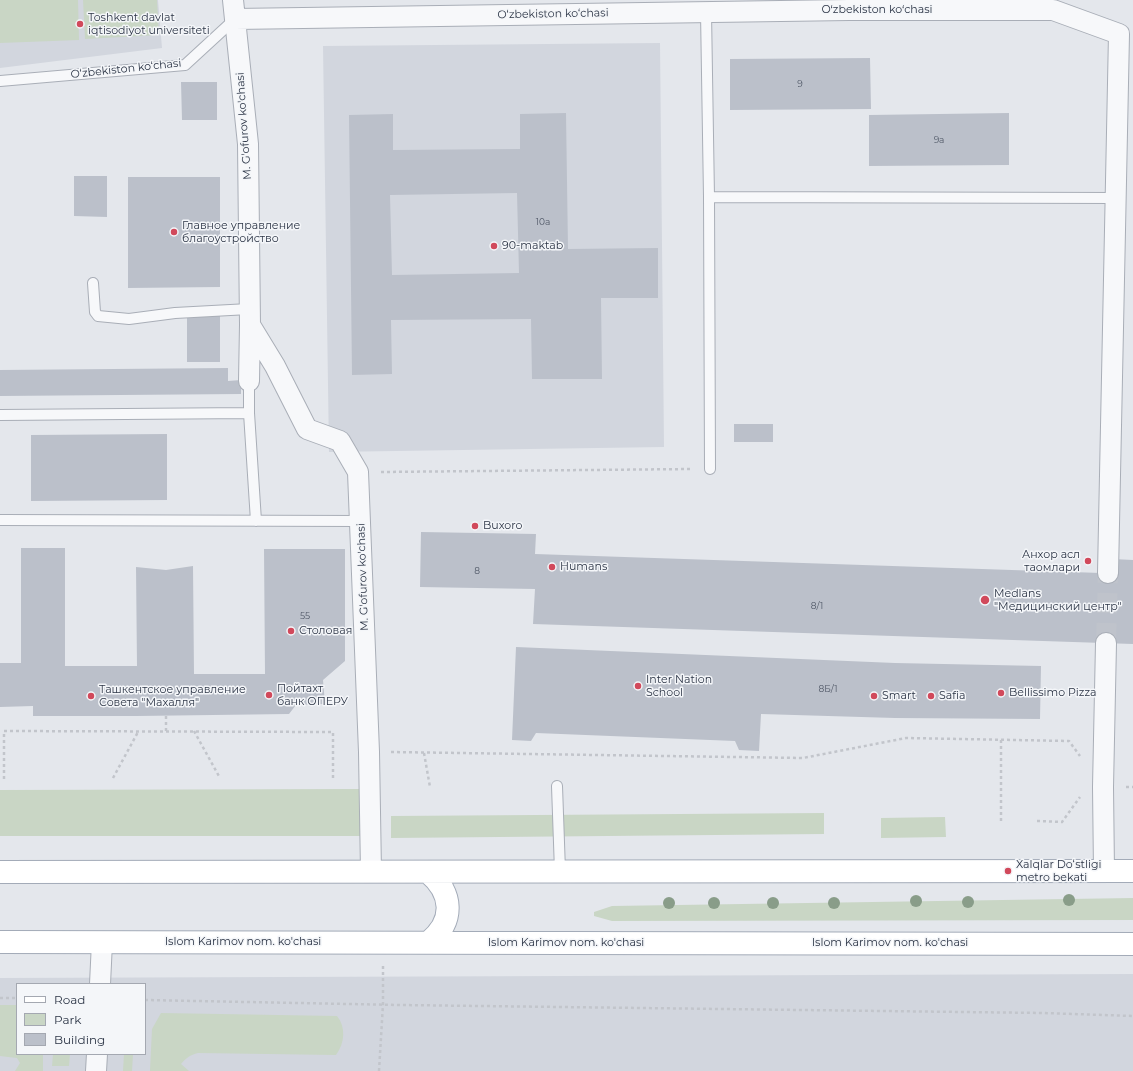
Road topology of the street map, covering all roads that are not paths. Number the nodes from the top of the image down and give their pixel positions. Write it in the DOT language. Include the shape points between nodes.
graph roads {
  1 [pos="849,5"];
  2 [pos="1053,5"];
  3 [pos="234,10"];
  4 [pos="706,12"];
  5 [pos="0,81"];
  6 [pos="709,197"];
  7 [pos="1116,198"];
  8 [pos="93,283"];
  9 [pos="250,317"];
  10 [pos="249,381"];
  11 [pos="249,413"];
  12 [pos="1,415"];
  13 [pos="710,469"];
  14 [pos="0,520"];
  15 [pos="256,521"];
  16 [pos="360,521"];
  17 [pos="1108,573"];
  18 [pos="1106,643"];
  19 [pos="556,786"];
  20 [pos="560,871"];
  21 [pos="1104,871"];
  22 [pos="1133,871"];
  23 [pos="0,872"];
  24 [pos="371,872"];
  25 [pos="428,872"];
  26 [pos="0,942"];
  27 [pos="102,942"];
  28 [pos="429,942"];
  29 [pos="1133,944"];
  30 [pos="100,983"];
  31 [pos="97,1055"];
  32 [pos="96,1071"];
  1 -- 2 [label="street, O‘zbekiston ko‘chasi"];
  1 -- 4 [label="street, O‘zbekiston ko‘chasi"];
  2 -- 7 [label="street, O‘zbekiston ko‘chasi" via="1119,34"];
  3 -- 4 [label="street, O‘zbekiston ko‘chasi"];
  3 -- 5 [label="lane, O‘zbekiston ko‘chasi" via="185,65"];
  3 -- 9 [label="street, M. G'ofurov ko'chasi" via="248,144"];
  4 -- 6 [label="lane"];
  6 -- 7 [label="lane"];
  6 -- 13 [label="lane"];
  7 -- 17 [label="street"];
  8 -- 9 [label="lane" via="95,312 98,316 129,319 175,313"];
  9 -- 10 [label="street, M. G'ofurov ko'chasi"];
  9 -- 16 [label="street, M. G'ofurov ko'chasi" via="307,429 340,441 358,472"];
  10 -- 11 [label="lane"];
  11 -- 12 [label="lane"];
  11 -- 15 [label="lane"];
  14 -- 15 [label="lane"];
  15 -- 16 [label="lane"];
  16 -- 24 [label="street, M. G'ofurov ko'chasi"];
  18 -- 21 [label="street"];
  19 -- 20 [label="lane"];
  20 -- 21 [label="main road"];
  20 -- 25 [label="main road"];
  21 -- 22 [label="main road"];
  23 -- 24 [label="main road"];
  24 -- 25 [label="main road"];
  25 -- 28 [label="main road" via="443,888 448,907 447,918 442,928"];
  26 -- 27 [label="main road, Islom Karimov nom. ko'chasi"];
  27 -- 28 [label="main road, Islom Karimov nom. ko'chasi"];
  27 -- 30 [label="street"];
  28 -- 29 [label="main road, Islom Karimov nom. ko'chasi"];
  31 -- 32 [label="street"];
}
